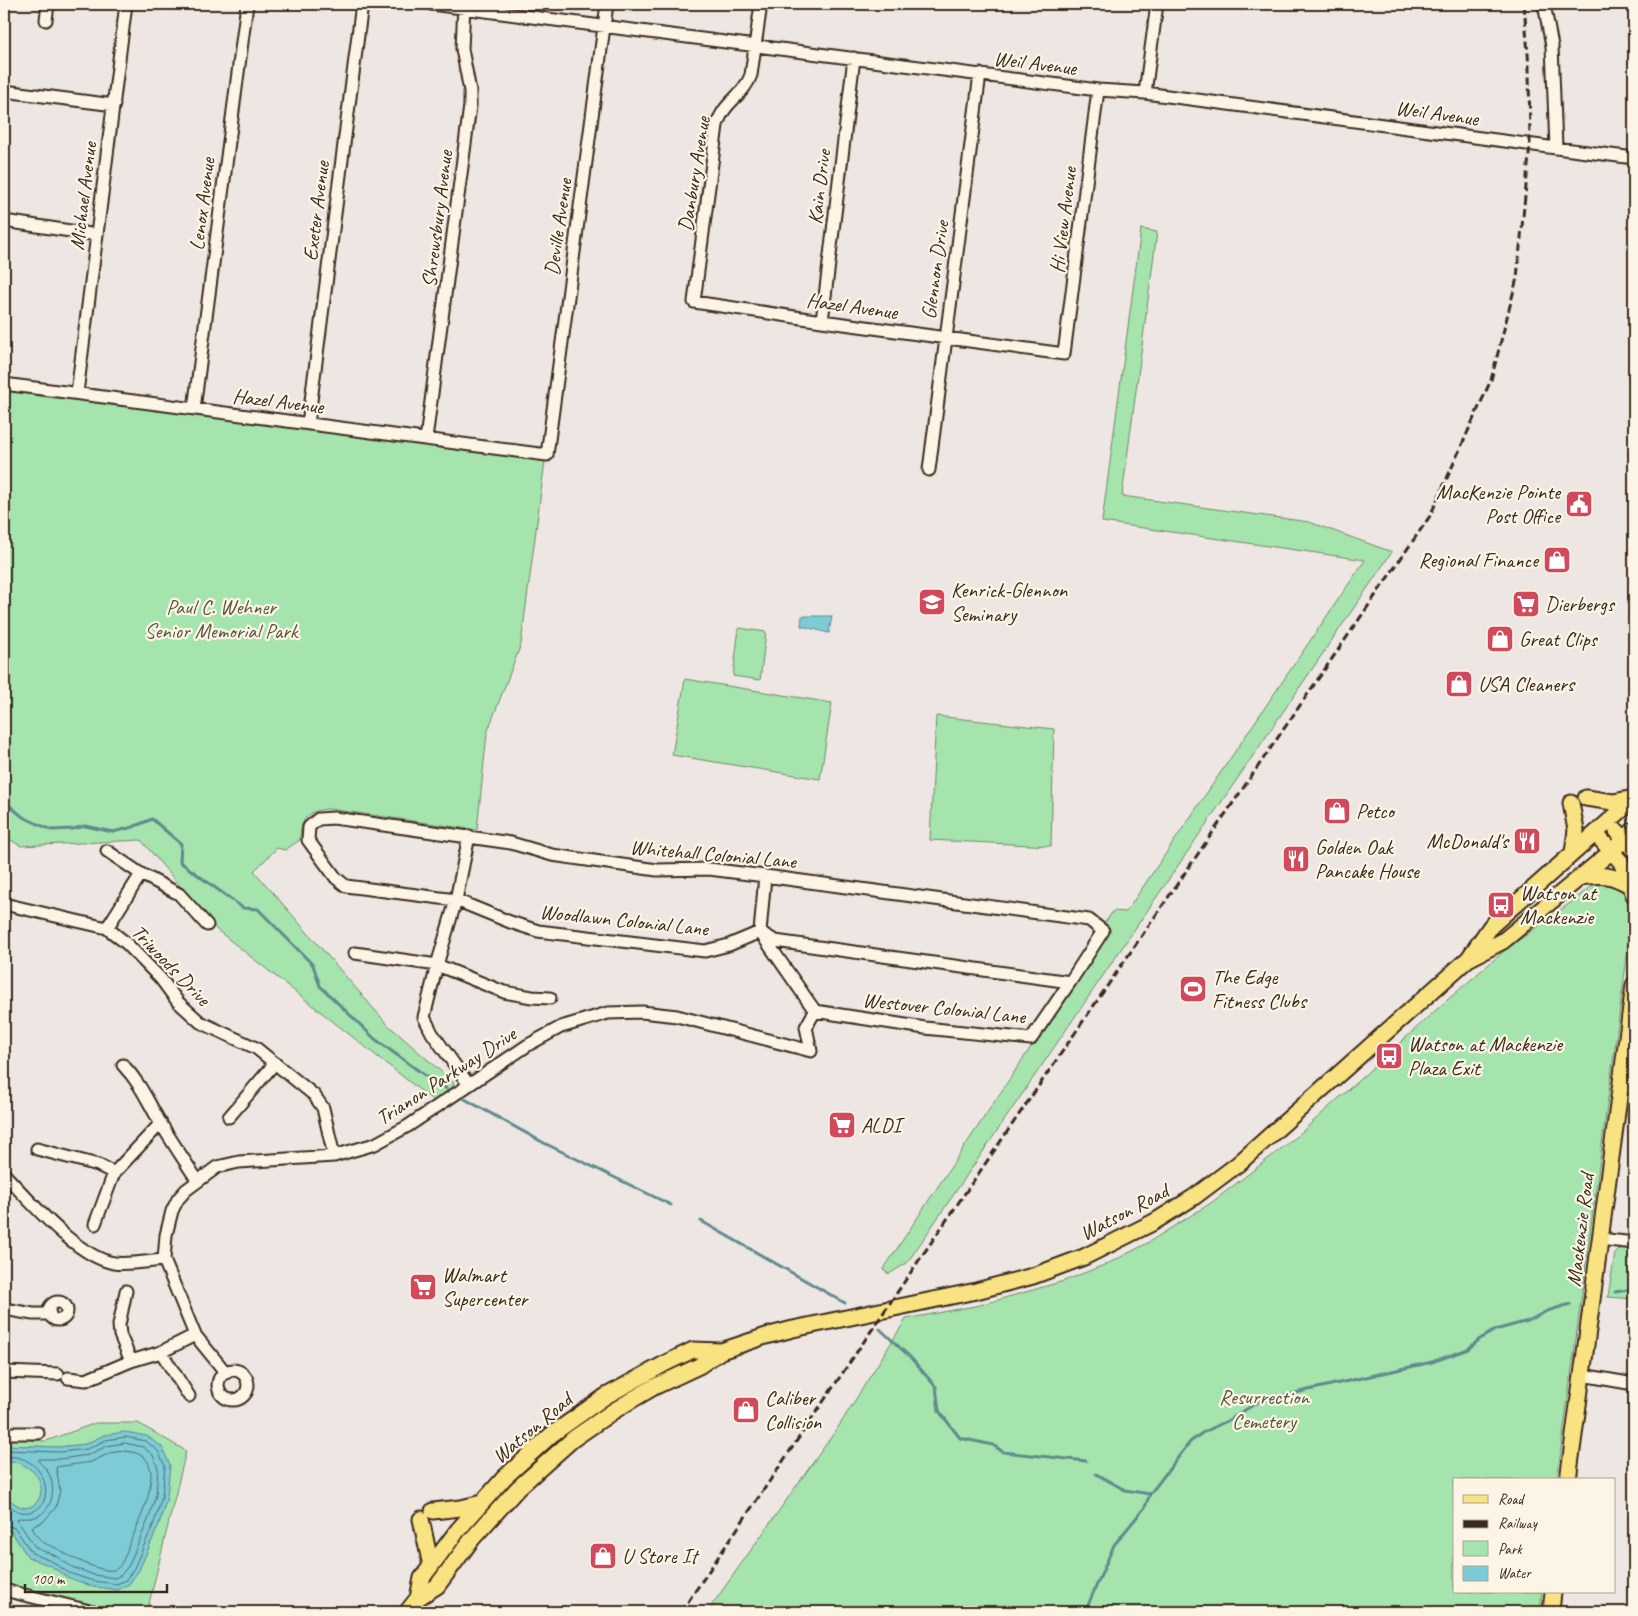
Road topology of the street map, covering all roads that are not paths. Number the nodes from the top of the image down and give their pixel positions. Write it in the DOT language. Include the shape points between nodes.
graph roads {
  1 [pos="48,4"];
  2 [pos="126,4"];
  3 [pos="247,4"];
  4 [pos="362,4"];
  5 [pos="431,4"];
  6 [pos="607,4"];
  7 [pos="761,4"];
  8 [pos="1158,4"];
  9 [pos="1544,4"];
  10 [pos="463,6"];
  11 [pos="46,20"];
  12 [pos="604,25"];
  13 [pos="755,45"];
  14 [pos="854,58"];
  15 [pos="980,74"];
  16 [pos="1098,90"];
  17 [pos="4,91"];
  18 [pos="1145,93"];
  19 [pos="114,105"];
  20 [pos="1556,148"];
  21 [pos="1634,158"];
  22 [pos="4,221"];
  23 [pos="97,235"];
  24 [pos="694,302"];
  25 [pos="822,321"];
  26 [pos="945,338"];
  27 [pos="1064,354"];
  28 [pos="4,384"];
  29 [pos="78,394"];
  30 [pos="194,409"];
  31 [pos="308,424"];
  32 [pos="426,440"];
  33 [pos="547,455"];
  34 [pos="929,470"];
  35 [pos="1586,798"];
  36 [pos="1634,798"];
  37 [pos="1571,803"];
  38 [pos="318,819"];
  39 [pos="1609,822"];
  40 [pos="1596,834"];
  41 [pos="1629,834"];
  42 [pos="469,836"];
  43 [pos="1634,850"];
  44 [pos="107,851"];
  45 [pos="1612,851"];
  46 [pos="1573,853"];
  47 [pos="141,874"];
  48 [pos="764,876"];
  49 [pos="1580,878"];
  50 [pos="1632,890"];
  51 [pos="456,900"];
  52 [pos="4,905"];
  53 [pos="207,924"];
  54 [pos="107,928"];
  55 [pos="760,932"];
  56 [pos="355,954"];
  57 [pos="1468,959"];
  58 [pos="437,965"];
  59 [pos="1070,982"];
  60 [pos="1634,985"];
  61 [pos="550,998"];
  62 [pos="815,1010"];
  63 [pos="275,1063"];
  64 [pos="123,1065"];
  65 [pos="469,1085"];
  66 [pos="1627,1086"];
  67 [pos="229,1117"];
  68 [pos="161,1124"];
  69 [pos="37,1149"];
  70 [pos="334,1156"];
  71 [pos="114,1173"];
  72 [pos="4,1174"];
  73 [pos="198,1181"];
  74 [pos="95,1224"];
  75 [pos="1600,1239"];
  76 [pos="1634,1243"];
  77 [pos="164,1260"];
  78 [pos="126,1291"];
  79 [pos="4,1309"];
  80 [pos="50,1314"];
  81 [pos="195,1335"];
  82 [pos="721,1350"];
  83 [pos="161,1352"];
  84 [pos="130,1361"];
  85 [pos="4,1372"];
  86 [pos="226,1373"];
  87 [pos="1582,1375"];
  88 [pos="1634,1384"];
  89 [pos="189,1396"];
  90 [pos="4,1433"];
  91 [pos="38,1433"];
  92 [pos="1568,1478"];
  93 [pos="482,1503"];
  94 [pos="431,1566"];
  95 [pos="4,1590"];
  96 [pos="1553,1594"];
  97 [pos="418,1598"];
  98 [pos="94,1612"];
  99 [pos="407,1612"];
  100 [pos="1551,1612"];
  1 -- 11 [label="street"];
  2 -- 19 [label="street, Michael Avenue"];
  3 -- 30 [label="street, Lenox Avenue"];
  4 -- 31 [label="street, Exeter Avenue"];
  5 -- 10 [label="street, Weil Avenue"];
  6 -- 12 [label="street, Deville Avenue"];
  7 -- 13 [label="street, Danbury Avenue"];
  8 -- 18 [label="street"];
  9 -- 20 [label="street" via="1552,46"];
  10 -- 12 [label="street, Weil Avenue"];
  10 -- 32 [label="street, Shrewsbury Avenue" via="462,49 470,106"];
  12 -- 13 [label="street, Weil Avenue"];
  12 -- 33 [label="street, Deville Avenue"];
  13 -- 14 [label="street, Weil Avenue"];
  13 -- 24 [label="street, Danbury Avenue" via="748,84 724,110 717,125"];
  14 -- 15 [label="street, Weil Avenue"];
  14 -- 25 [label="street, Kain Drive"];
  15 -- 16 [label="street, Weil Avenue"];
  15 -- 26 [label="street, Glennon Drive"];
  16 -- 18 [label="street, Weil Avenue"];
  16 -- 27 [label="street, Hi View Avenue"];
  17 -- 19 [label="street"];
  18 -- 20 [label="street, Weil Avenue"];
  19 -- 23 [label="street, Michael Avenue"];
  20 -- 21 [label="street, Weil Avenue"];
  22 -- 23 [label="street"];
  23 -- 29 [label="street, Michael Avenue"];
  24 -- 25 [label="street, Hazel Avenue"];
  25 -- 26 [label="street, Hazel Avenue"];
  26 -- 27 [label="street, Hazel Avenue"];
  26 -- 34 [label="street, Glennon Drive"];
  28 -- 29 [label="street, Hazel Avenue"];
  29 -- 30 [label="street, Hazel Avenue"];
  30 -- 31 [label="street, Hazel Avenue"];
  31 -- 32 [label="street, Hazel Avenue"];
  32 -- 33 [label="street, Hazel Avenue"];
  35 -- 36 [label="main road" via="1613,802"];
  36 -- 39 [label="main road, Watson Road"];
  37 -- 46 [label="main road" via="1576,830"];
  38 -- 42 [label="street, Whitehall Colonial Lane" via="334,818"];
  38 -- 51 [label="street, Woodlawn Colonial Lane" via="309,827 308,840 336,878 346,886"];
  39 -- 40 [label="main road, Watson Road"];
  39 -- 41 [label="main road"];
  40 -- 45 [label="main road"];
  40 -- 46 [label="main road, Watson Road"];
  41 -- 43 [label="main road"];
  41 -- 45 [label="main road, Watson Road"];
  42 -- 48 [label="street, Whitehall Colonial Lane" via="511,843 552,855 648,868 709,869"];
  42 -- 51 [label="street"];
  44 -- 47 [label="street"];
  45 -- 49 [label="main road, Watson Road"];
  45 -- 50 [label="main road" via="1621,862"];
  46 -- 57 [label="main road, Watson Road" via="1491,926"];
  47 -- 53 [label="street" via="178,894"];
  47 -- 54 [label="street"];
  48 -- 55 [label="street"];
  48 -- 59 [label="street, Whitehall Colonial Lane" via="1088,920 1103,931"];
  49 -- 50 [label="main road" via="1606,875 1620,879"];
  49 -- 57 [label="main road, Watson Road" via="1503,941"];
  51 -- 55 [label="street, Woodlawn Colonial Lane" via="538,931 705,951"];
  51 -- 58 [label="street"];
  52 -- 54 [label="street, Triwoods Drive"];
  54 -- 63 [label="street, Triwoods Drive" via="126,943 200,1022 256,1048"];
  55 -- 59 [label="street" via="775,940"];
  55 -- 62 [label="street"];
  56 -- 58 [label="street"];
  57 -- 82 [label="main road, Watson Road" via="1238,1164 1178,1208 1132,1234 1062,1266 1009,1283 794,1329"];
  58 -- 61 [label="street" via="504,992"];
  58 -- 65 [label="street" via="424,1017"];
  59 -- 62 [label="street, Westover Colonial Lane" via="1031,1039 925,1028"];
  60 -- 66 [label="main road, Mackenzie Road"];
  62 -- 65 [label="street, Trianon Parkway Drive" via="806,1027 811,1051 676,1016 608,1013 561,1027"];
  63 -- 67 [label="street"];
  63 -- 70 [label="street, Triwoods Drive" via="314,1095 323,1108"];
  64 -- 68 [label="street" via="144,1091"];
  65 -- 70 [label="street, Trianon Parkway Drive" via="375,1144"];
  66 -- 75 [label="main road, Mackenzie Road"];
  68 -- 71 [label="street"];
  68 -- 73 [label="street"];
  69 -- 71 [label="street" via="98,1165"];
  70 -- 73 [label="street, Trianon Parkway Drive" via="239,1162 217,1167"];
  71 -- 74 [label="street"];
  72 -- 77 [label="street" via="56,1227 87,1253 114,1263"];
  73 -- 77 [label="street, Trianon Parkway Drive" via="186,1190 172,1210"];
  75 -- 76 [label="street"];
  75 -- 87 [label="main road, Mackenzie Road"];
  77 -- 81 [label="street, Trianon Parkway Drive"];
  78 -- 84 [label="street" via="119,1325"];
  79 -- 80 [label="street"];
  81 -- 83 [label="street"];
  81 -- 86 [label="street, Trianon Parkway Drive"];
  82 -- 93 [label="main road, Watson Road" via="694,1350 606,1396 551,1435"];
  82 -- 97 [label="main road, Watson Road" via="699,1366 628,1402 573,1439 505,1502 437,1586"];
  83 -- 84 [label="street"];
  83 -- 89 [label="street"];
  84 -- 85 [label="street" via="86,1380"];
  87 -- 88 [label="street"];
  87 -- 92 [label="main road, Mackenzie Road"];
  90 -- 91 [label="street"];
  93 -- 94 [label="main road, Watson Road"];
  93 -- 94 [label="main road" via="427,1515"];
  94 -- 97 [label="main road, Watson Road" via="422,1578"];
  95 -- 98 [label="street"];
  96 -- 100 [label="main road"];
  97 -- 99 [label="main road, Watson Road"];
}
